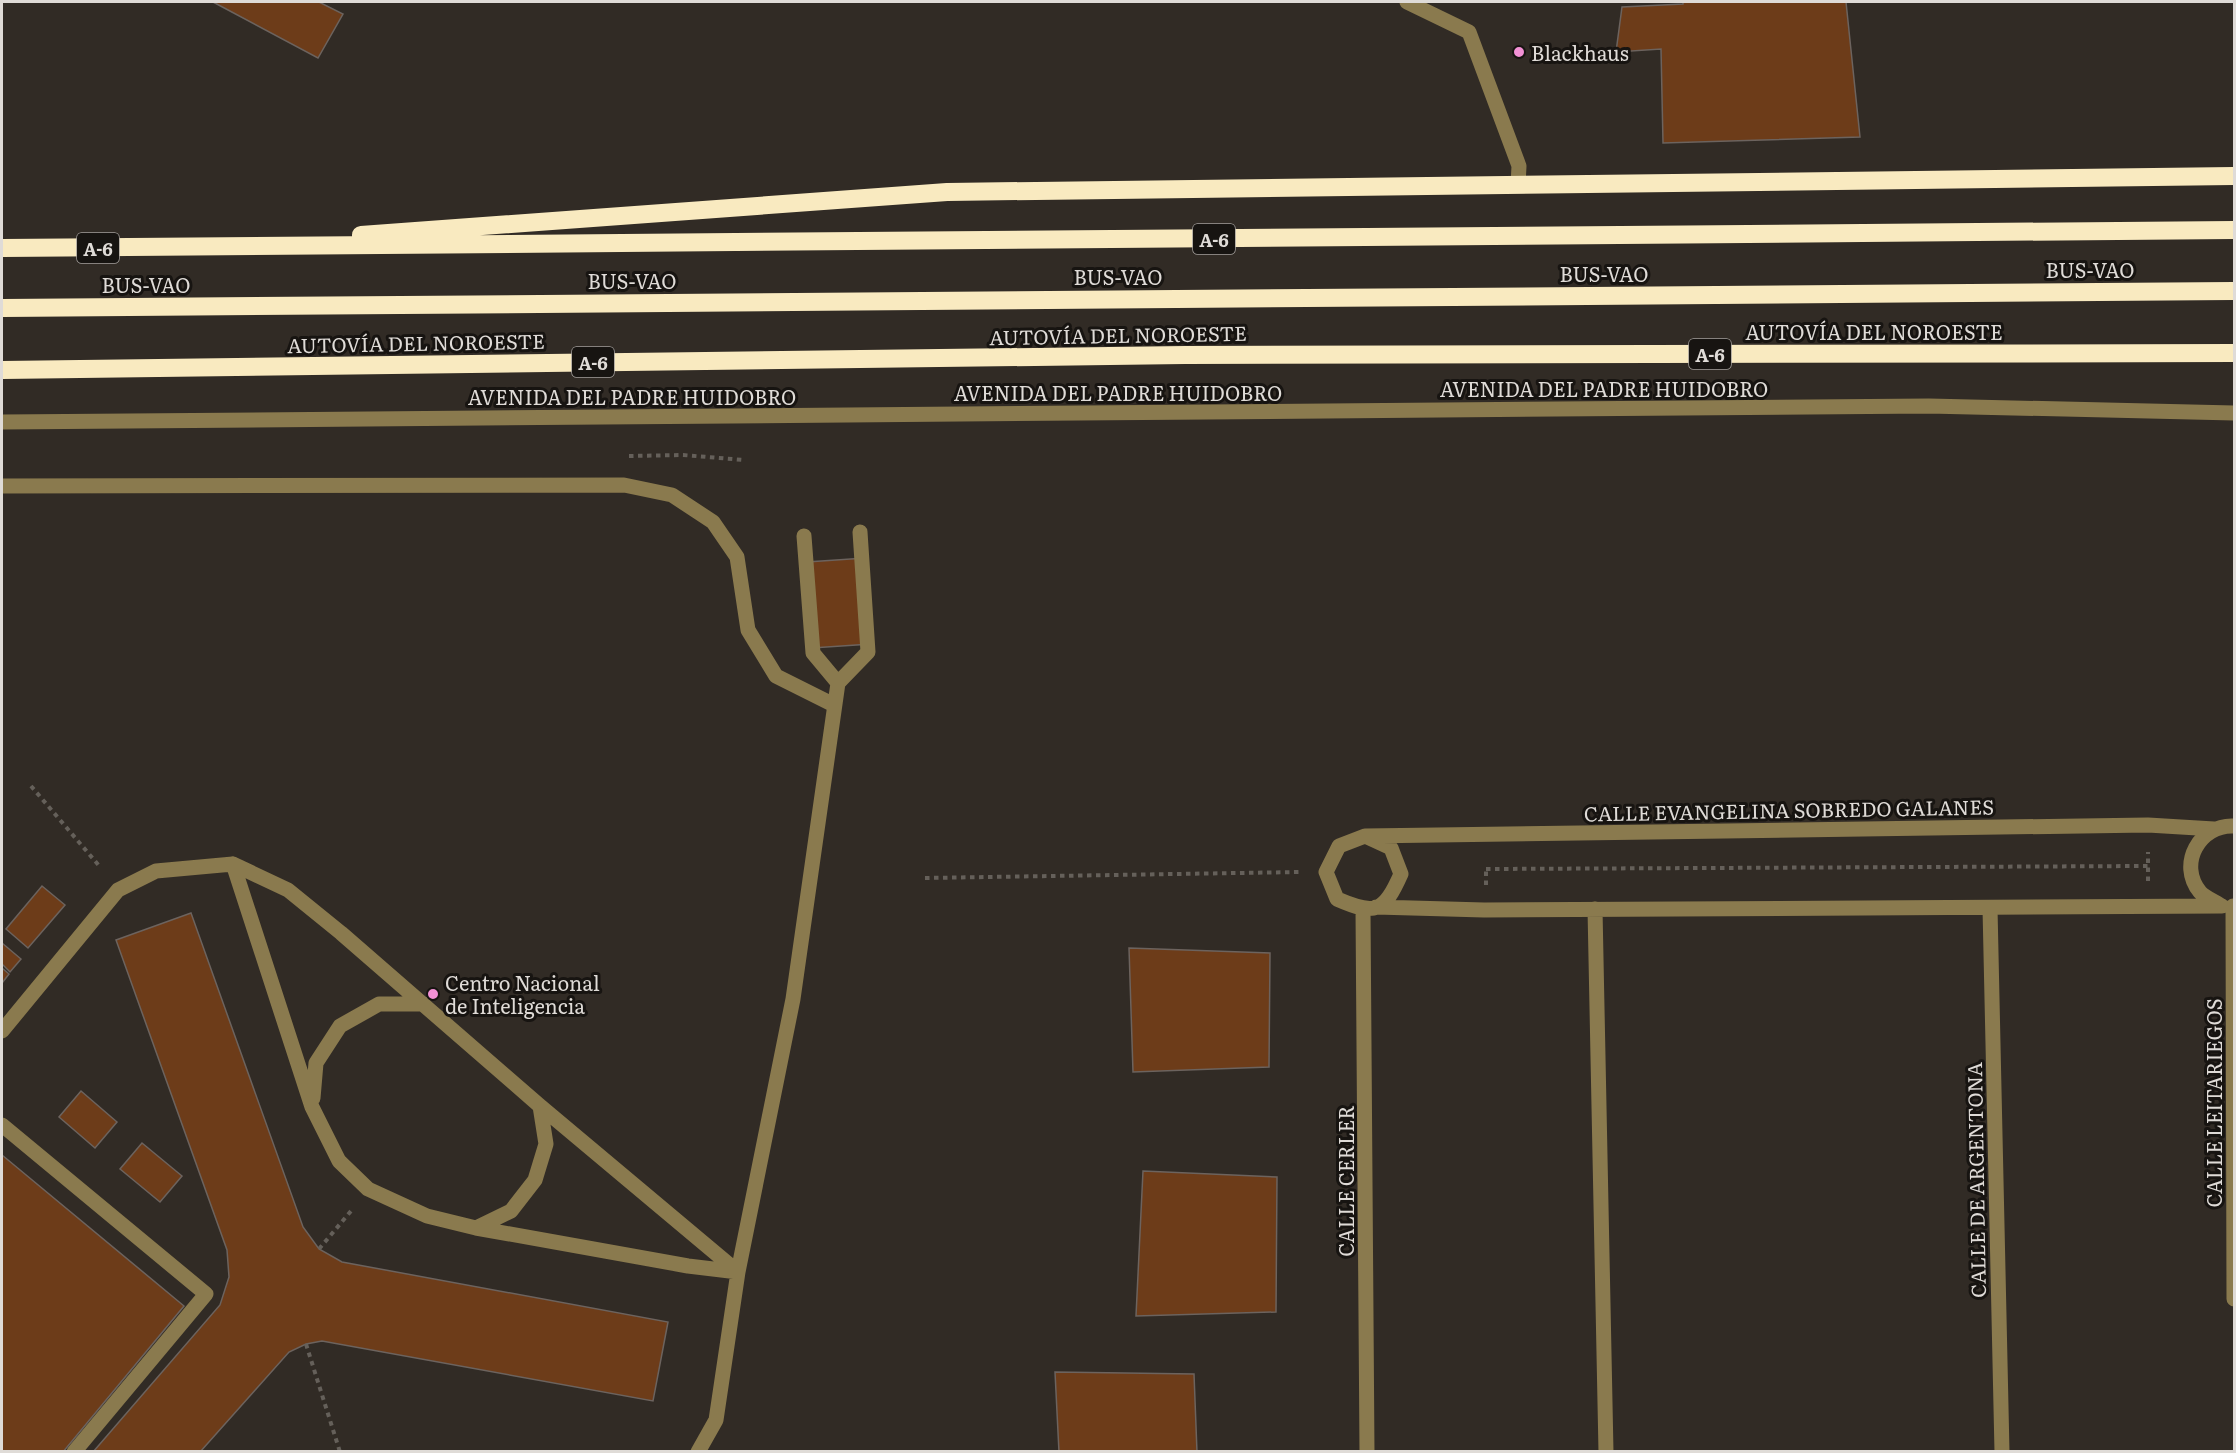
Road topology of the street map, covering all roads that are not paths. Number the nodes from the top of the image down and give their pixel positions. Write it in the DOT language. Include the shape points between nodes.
graph roads {
  1 [pos="1407,2"];
  2 [pos="2235,176"];
  3 [pos="1518,185"];
  4 [pos="2235,230"];
  5 [pos="2,248"];
  6 [pos="194,248"];
  7 [pos="2235,291"];
  8 [pos="2,308"];
  9 [pos="2235,353"];
  10 [pos="2,370"];
  11 [pos="2235,413"];
  12 [pos="2,422"];
  13 [pos="2,486"];
  14 [pos="860,532"];
  15 [pos="804,536"];
  16 [pos="838,683"];
  17 [pos="834,705"];
  18 [pos="2235,826"];
  19 [pos="2214,829"];
  20 [pos="1365,836"];
  21 [pos="233,864"];
  22 [pos="2230,906"];
  23 [pos="1370,908"];
  24 [pos="1990,908"];
  25 [pos="1595,909"];
  26 [pos="424,1004"];
  27 [pos="2,1031"];
  28 [pos="540,1106"];
  29 [pos="312,1107"];
  30 [pos="2,1125"];
  31 [pos="476,1228"];
  32 [pos="738,1272"];
  33 [pos="2235,1299"];
  34 [pos="74,1452"];
  35 [pos="698,1452"];
  36 [pos="1367,1452"];
  37 [pos="1606,1452"];
  38 [pos="2002,1452"];
  1 -- 3 [label="street" via="1469,32 1519,166"];
  2 -- 3 [label="highway"];
  3 -- 6 [label="highway" via="947,192"];
  4 -- 6 [label="highway, A-6"];
  5 -- 6 [label="highway, A-6"];
  7 -- 8 [label="highway, BUS-VAO"];
  9 -- 10 [label="highway, AUTOVÍA DEL NOROESTE / A-6" via="1185,355"];
  11 -- 12 [label="street, AVENIDA DEL PADRE HUIDOBRO" via="1929,406"];
  13 -- 17 [label="street" via="624,485 672,495 714,522 737,557 748,630 776,676"];
  14 -- 16 [label="street" via="868,652"];
  15 -- 16 [label="street" via="813,653"];
  16 -- 17 [label="street"];
  17 -- 32 [label="street" via="793,999"];
  18 -- 19 [label="street, CALLE EVANGELINA SOBREDO GALANES"];
  19 -- 20 [label="street, CALLE EVANGELINA SOBREDO GALANES" via="2148,825"];
  19 -- 22 [label="street" via="2195,845 2190,870 2200,893"];
  20 -- 23 [label="street" via="1391,848 1401,874 1390,900"];
  20 -- 23 [label="street" via="1339,846 1326,872 1338,899"];
  21 -- 26 [label="street" via="288,890"];
  21 -- 27 [label="street" via="156,871 118,890"];
  21 -- 29 [label="street"];
  22 -- 24 [label="street"];
  22 -- 33 [label="street, CALLE LEITARIEGOS"];
  23 -- 25 [label="street"];
  23 -- 36 [label="street, CALLE CERLER"];
  24 -- 25 [label="street"];
  24 -- 38 [label="street, CALLE DE ARGENTONA"];
  25 -- 37 [label="street"];
  26 -- 28 [label="street"];
  26 -- 29 [label="street" via="379,1004 340,1026 316,1063"];
  28 -- 31 [label="street" via="546,1144 535,1180 511,1211"];
  28 -- 32 [label="street"];
  29 -- 31 [label="street" via="339,1161 368,1190 426,1216"];
  30 -- 34 [label="street" via="206,1294"];
  31 -- 32 [label="street"];
  32 -- 35 [label="street" via="716,1420"];
}
